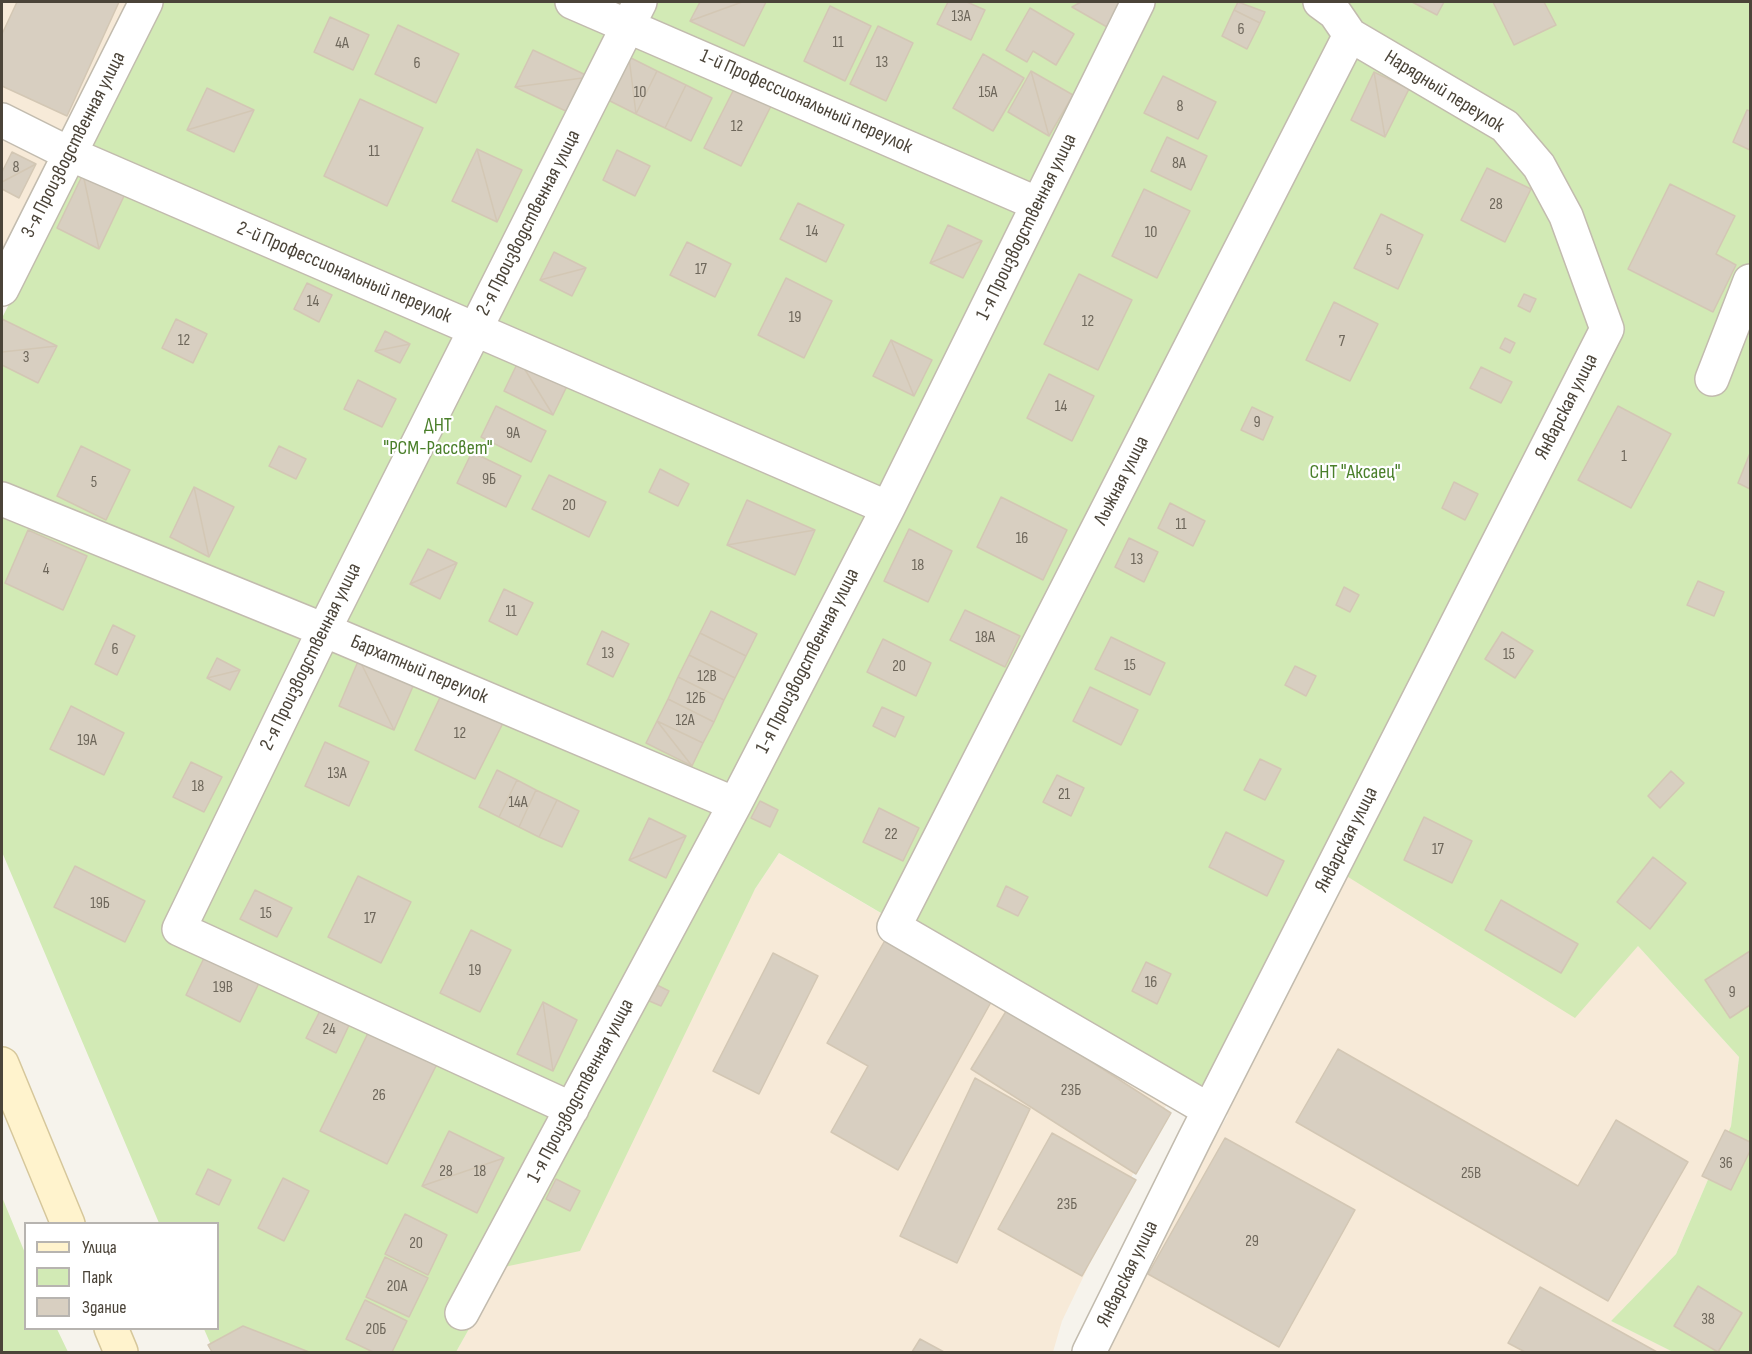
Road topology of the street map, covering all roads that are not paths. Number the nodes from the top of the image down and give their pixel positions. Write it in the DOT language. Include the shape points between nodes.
graph roads {
  1 [pos="146,2"];
  2 [pos="572,2"];
  3 [pos="1138,2"];
  4 [pos="634,13"];
  5 [pos="1337,13"];
  6 [pos="2,120"];
  7 [pos="70,154"];
  8 [pos="1038,204"];
  9 [pos="1750,281"];
  10 [pos="2,289"];
  11 [pos="1607,329"];
  12 [pos="476,330"];
  13 [pos="1712,379"];
  14 [pos="2,499"];
  15 [pos="888,507"];
  16 [pos="324,630"];
  17 [pos="735,804"];
  18 [pos="2,1064"];
  19 [pos="572,1109"];
  20 [pos="1209,1110"];
  21 [pos="67,1222"];
  22 [pos="462,1313"];
  23 [pos="111,1330"];
  24 [pos="121,1353"];
  25 [pos="1089,1353"];
  1 -- 7 [label="street, 3-я Производственная улица"];
  2 -- 4 [label="street, 1-й Профессиональный переулок"];
  3 -- 8 [label="street, 1-я Производственная улица"];
  4 -- 8 [label="street, 1-й Профессиональный переулок"];
  4 -- 12 [label="street, 2-я Производственная улица"];
  5 -- 11 [label="street, Нарядный переулок" via="1505,126 1539,166 1566,216"];
  5 -- 20 [label="street, Лыжная улица" via="894,927"];
  6 -- 7 [label="street, 2-й Профессиональный переулок"];
  7 -- 10 [label="street, 3-я Производственная улица"];
  7 -- 12 [label="street, 2-й Профессиональный переулок"];
  8 -- 15 [label="street, 1-я Производственная улица"];
  9 -- 13 [label="street"];
  11 -- 20 [label="street, Январская улица"];
  12 -- 15 [label="street, 2-й Профессиональный переулок"];
  12 -- 16 [label="street, 2-я Производственная улица"];
  14 -- 16 [label="street, Бархатный переулок"];
  15 -- 17 [label="street, 1-я Производственная улица"];
  16 -- 17 [label="street, Бархатный переулок"];
  16 -- 19 [label="street, 2-я Производственная улица" via="179,929"];
  17 -- 19 [label="street, 1-я Производственная улица"];
  18 -- 21 [label="main road"];
  19 -- 22 [label="street, 1-я Производственная улица"];
  20 -- 25 [label="street, Январская улица"];
  23 -- 24 [label="main road"];
}
